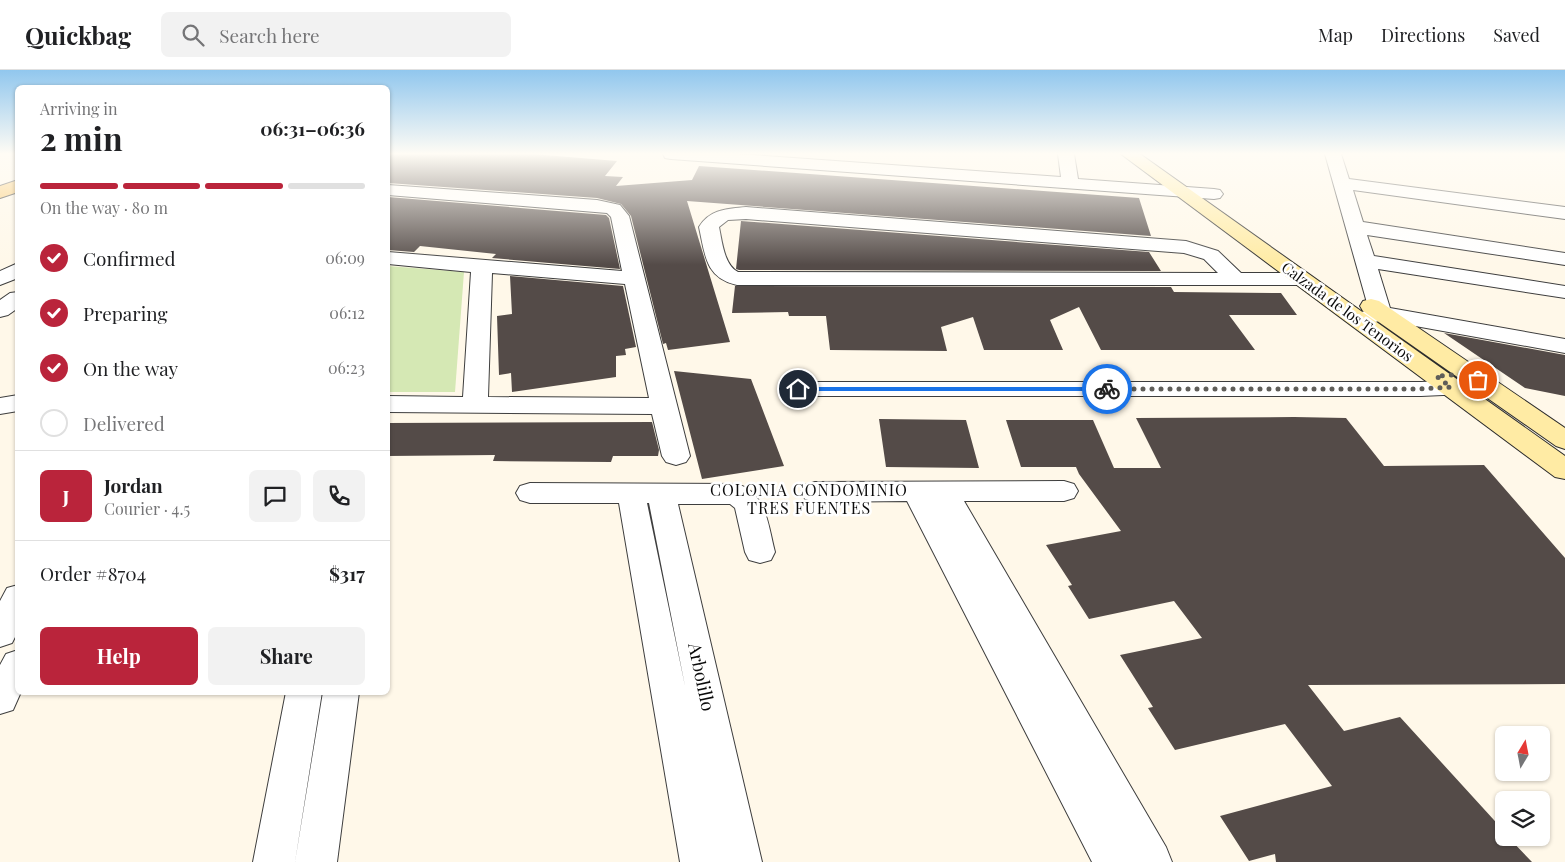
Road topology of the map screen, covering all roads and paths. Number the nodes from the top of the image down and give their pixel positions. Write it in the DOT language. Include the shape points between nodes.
graph roads {
  1 [pos="399,191"];
  2 [pos="1180,191"];
  3 [pos="1210,191"];
  4 [pos="1344,191"];
  5 [pos="1401,191"];
  6 [pos="1214,194"];
  7 [pos="1565,213"];
  8 [pos="1220,219"];
  9 [pos="1252,221"];
  10 [pos="1355,227"];
  11 [pos="390,258"];
  12 [pos="1565,258"];
  13 [pos="1365,261"];
  14 [pos="482,266"];
  15 [pos="15,271"];
  16 [pos="635,278"];
  17 [pos="0,279"];
  18 [pos="1236,279"];
  19 [pos="1301,279"];
  20 [pos="1565,292"];
  21 [pos="15,300"];
  22 [pos="0,310"];
  23 [pos="1381,313"];
  24 [pos="1359,320"];
  25 [pos="1565,346"];
  26 [pos="1461,381"];
  27 [pos="797,383"];
  28 [pos="15,404"];
  29 [pos="390,404"];
  30 [pos="475,405"];
  31 [pos="0,406"];
  32 [pos="663,406"];
  33 [pos="1565,440"];
  34 [pos="676,456"];
  35 [pos="1565,470"];
  36 [pos="1064,491"];
  37 [pos="815,492"];
  38 [pos="930,492"];
  39 [pos="646,493"];
  40 [pos="530,494"];
  41 [pos="760,552"];
  42 [pos="15,603"];
  43 [pos="0,633"];
  44 [pos="15,670"];
  45 [pos="303,695"];
  46 [pos="341,695"];
  47 [pos="0,700"];
  48 [pos="274,862"];
  49 [pos="316,862"];
  50 [pos="701,862"];
  51 [pos="741,862"];
  52 [pos="1114,862"];
  53 [pos="1151,862"];
  1 -- 16 [label="street" via="613,209 620,216"];
  2 -- 6 [label="street"];
  2 -- 8 [label="street, Calzada de los Tenorios"];
  3 -- 6 [label="street, Calzada de los Tenorios"];
  4 -- 10 [label="street"];
  5 -- 7 [label="street"];
  6 -- 9 [label="street, Calzada de los Tenorios"];
  8 -- 9 [label="street"];
  8 -- 19 [label="street, Calzada de los Tenorios"];
  9 -- 23 [label="street, Calzada de los Tenorios"];
  10 -- 12 [label="street"];
  10 -- 13 [label="street"];
  11 -- 14 [label="street"];
  13 -- 20 [label="street"];
  13 -- 23 [label="street"];
  14 -- 16 [label="street"];
  14 -- 30 [label="street"];
  15 -- 17 [label="street"];
  16 -- 32 [label="street"];
  18 -- 18 [label="street" via="1210,255 1186,247 746,213 718,217 711,221 709,227 721,269 734,278"];
  18 -- 19 [label="street"];
  19 -- 24 [label="street, Calzada de los Tenorios"];
  21 -- 22 [label="street"];
  23 -- 24 [label="street"];
  23 -- 25 [label="street"];
  23 -- 26 [label="street, Calzada de los Tenorios"];
  24 -- 26 [label="street, Calzada de los Tenorios"];
  26 -- 27 [label="street"];
  26 -- 33 [label="street, Calzada de los Tenorios"];
  26 -- 35 [label="street, Calzada de los Tenorios"];
  28 -- 31 [label="street"];
  29 -- 30 [label="street"];
  30 -- 32 [label="street"];
  32 -- 34 [label="street"];
  36 -- 38 [label="street"];
  37 -- 38 [label="street"];
  38 -- 52 [label="street"];
  38 -- 53 [label="street"];
  39 -- 40 [label="street"];
  39 -- 41 [label="street" via="737,494 748,504"];
  39 -- 50 [label="street"];
  39 -- 51 [label="street, Arbolillo"];
  42 -- 43 [label="street"];
  44 -- 47 [label="street"];
  45 -- 48 [label="street"];
  46 -- 49 [label="street"];
}
